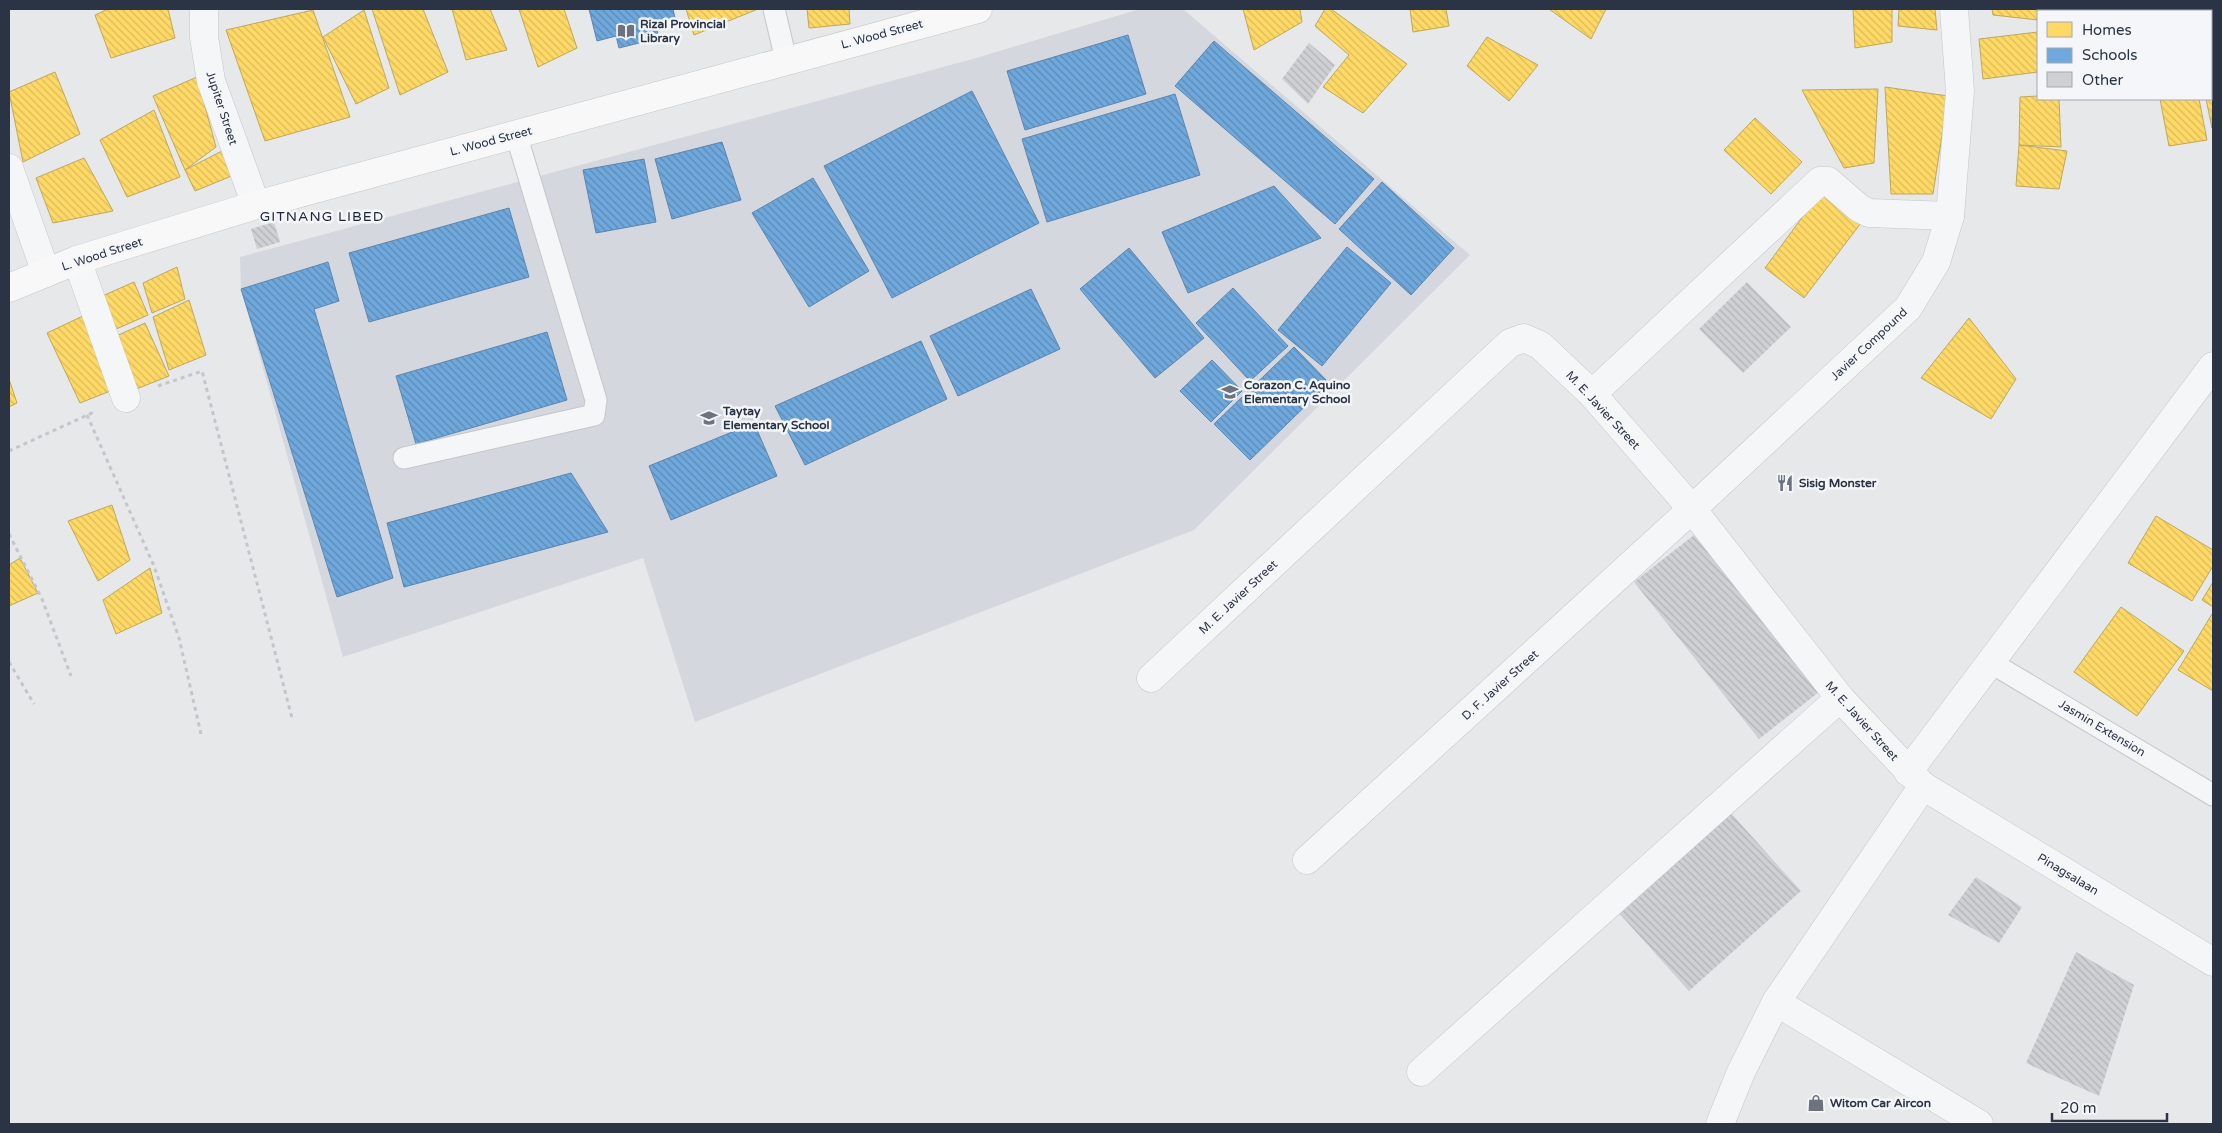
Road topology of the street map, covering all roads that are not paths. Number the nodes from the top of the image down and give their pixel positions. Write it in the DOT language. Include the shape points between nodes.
graph roads {
  1 [pos="204,9"];
  2 [pos="774,9"];
  3 [pos="978,9"];
  4 [pos="1954,9"];
  5 [pos="786,60"];
  6 [pos="516,134"];
  7 [pos="9,168"];
  8 [pos="256,205"];
  9 [pos="1950,216"];
  10 [pos="77,260"];
  11 [pos="43,265"];
  12 [pos="9,288"];
  13 [pos="2213,366"];
  14 [pos="1592,394"];
  15 [pos="126,398"];
  16 [pos="404,458"];
  17 [pos="1692,509"];
  18 [pos="1990,662"];
  19 [pos="1151,678"];
  20 [pos="1840,698"];
  21 [pos="1916,779"];
  22 [pos="2213,795"];
  23 [pos="1308,860"];
  24 [pos="2213,962"];
  25 [pos="1776,1002"];
  26 [pos="1421,1072"];
  27 [pos="1720,1124"];
  28 [pos="1979,1124"];
  1 -- 8 [label="street, Jupiter Street" via="204,37 211,81"];
  2 -- 5 [label="lane"];
  3 -- 5 [label="main road, L. Wood Street"];
  4 -- 9 [label="street, Javier Compound" via="1960,91"];
  5 -- 6 [label="main road, L. Wood Street"];
  6 -- 8 [label="main road, L. Wood Street"];
  6 -- 16 [label="lane" via="596,400 594,415"];
  7 -- 11 [label="street"];
  8 -- 10 [label="main road, L. Wood Street"];
  9 -- 14 [label="street" via="1869,213 1828,181 1820,181"];
  9 -- 17 [label="street, Javier Compound" via="1936,262 1908,308"];
  10 -- 11 [label="main road, L. Wood Street"];
  10 -- 15 [label="street"];
  11 -- 12 [label="main road, L. Wood Street"];
  13 -- 18 [label="street"];
  14 -- 17 [label="street, M. E. Javier Street"];
  14 -- 19 [label="street, M. E. Javier Street" via="1540,345 1524,338 1510,343"];
  17 -- 20 [label="street, M. E. Javier Street"];
  17 -- 23 [label="street, D. F. Javier Street"];
  18 -- 21 [label="street"];
  18 -- 22 [label="lane, Jasmin Extension"];
  20 -- 21 [label="street, M. E. Javier Street"];
  20 -- 26 [label="street"];
  21 -- 24 [label="street, Pinagsalaan"];
  21 -- 25 [label="street"];
  25 -- 27 [label="street" via="1741,1072"];
  25 -- 28 [label="street"];
}
